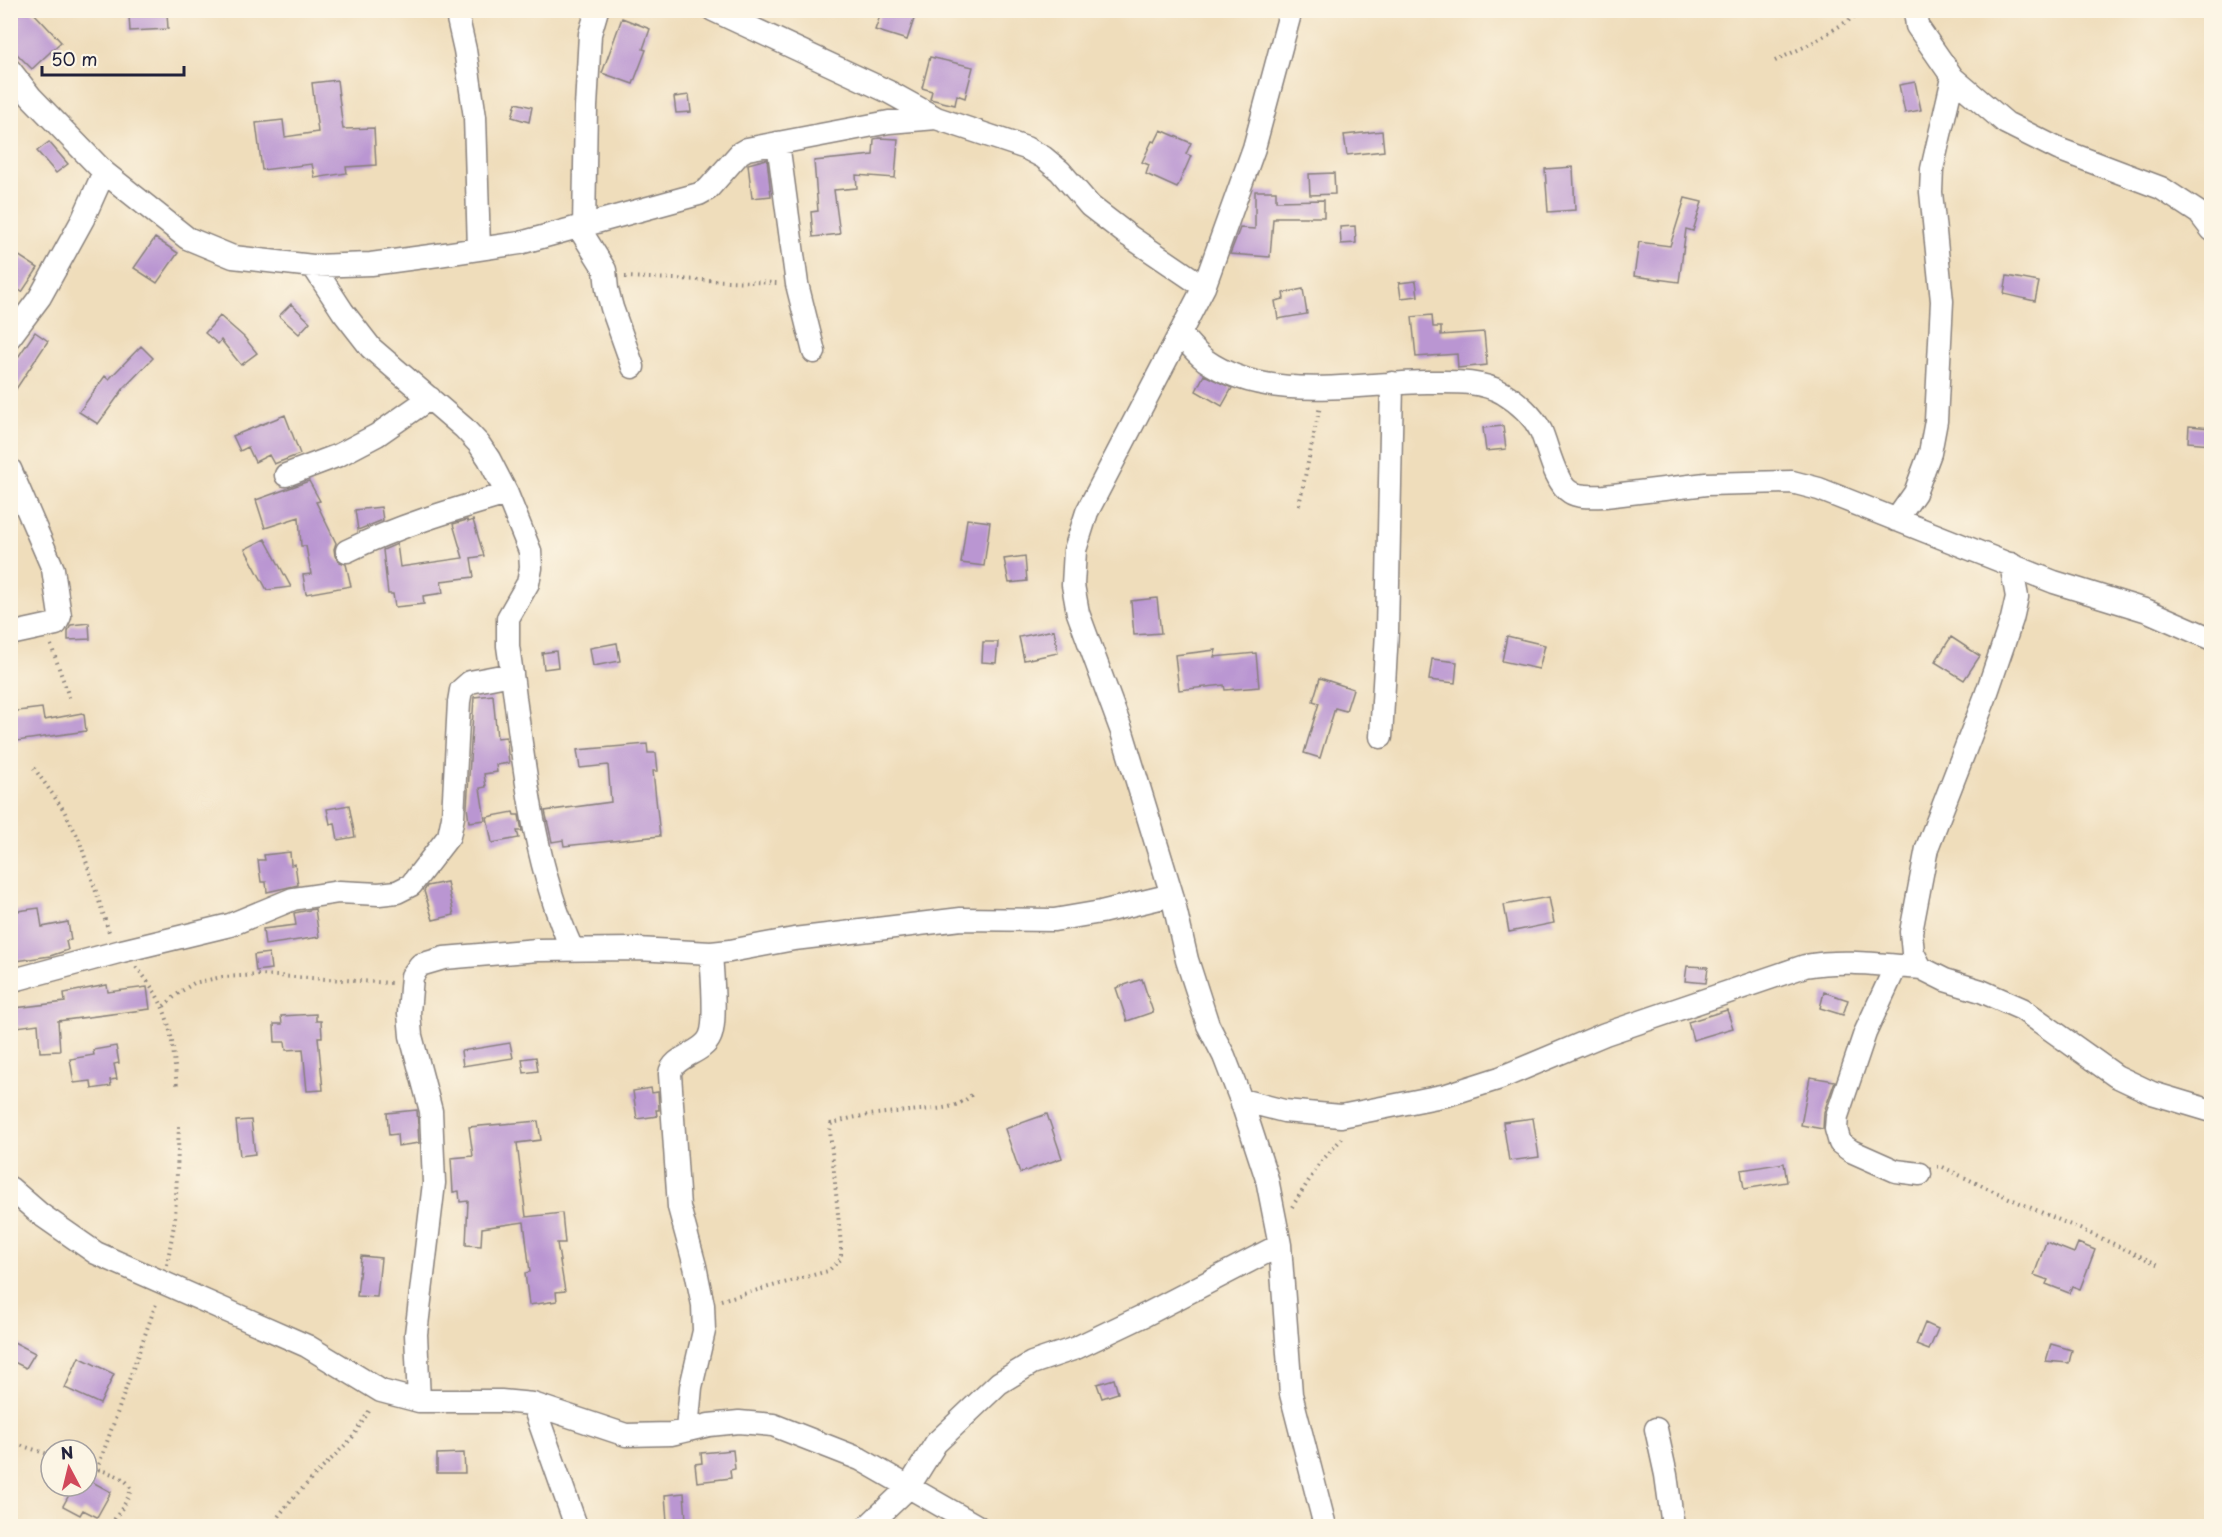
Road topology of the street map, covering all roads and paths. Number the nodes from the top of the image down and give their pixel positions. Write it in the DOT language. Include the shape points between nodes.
graph roads {
  1 [pos="456,10"];
  2 [pos="597,10"];
  3 [pos="712,10"];
  4 [pos="1291,10"];
  5 [pos="1859,10"];
  6 [pos="1915,10"];
  7 [pos="1775,61"];
  8 [pos="10,70"];
  9 [pos="1953,78"];
  10 [pos="936,118"];
  11 [pos="778,143"];
  12 [pos="104,172"];
  13 [pos="582,227"];
  14 [pos="2211,230"];
  15 [pos="479,249"];
  16 [pos="313,267"];
  17 [pos="605,270"];
  18 [pos="797,284"];
  19 [pos="1204,287"];
  20 [pos="1180,334"];
  21 [pos="10,337"];
  22 [pos="814,352"];
  23 [pos="633,367"];
  24 [pos="1392,382"];
  25 [pos="1323,387"];
  26 [pos="430,398"];
  27 [pos="10,469"];
  28 [pos="286,475"];
  29 [pos="507,494"];
  30 [pos="1299,505"];
  31 [pos="1896,520"];
  32 [pos="347,551"];
  33 [pos="2011,564"];
  34 [pos="45,627"];
  35 [pos="10,634"];
  36 [pos="2211,639"];
  37 [pos="512,674"];
  38 [pos="70,700"];
  39 [pos="1381,737"];
  40 [pos="34,768"];
  41 [pos="1172,895"];
  42 [pos="572,949"];
  43 [pos="119,952"];
  44 [pos="711,953"];
  45 [pos="1896,966"];
  46 [pos="1921,968"];
  47 [pos="10,981"];
  48 [pos="411,984"];
  49 [pos="164,1006"];
  50 [pos="177,1088"];
  51 [pos="974,1092"];
  52 [pos="1241,1100"];
  53 [pos="2211,1111"];
  54 [pos="179,1126"];
  55 [pos="1346,1134"];
  56 [pos="1920,1174"];
  57 [pos="12,1194"];
  58 [pos="1279,1236"];
  59 [pos="2161,1266"];
  60 [pos="164,1283"];
  61 [pos="703,1305"];
  62 [pos="381,1391"];
  63 [pos="419,1401"];
  64 [pos="533,1404"];
  65 [pos="1656,1429"];
  66 [pos="687,1430"];
  67 [pos="10,1442"];
  68 [pos="39,1451"];
  69 [pos="99,1464"];
  70 [pos="99,1471"];
  71 [pos="908,1488"];
  72 [pos="110,1527"];
  73 [pos="271,1527"];
  74 [pos="576,1527"];
  75 [pos="868,1527"];
  76 [pos="977,1527"];
  77 [pos="1325,1527"];
  78 [pos="1673,1527"];
  1 -- 15 [label="street" via="475,117"];
  2 -- 13 [label="street" via="590,34"];
  3 -- 10 [label="street" via="889,92"];
  4 -- 19 [label="street" via="1254,148"];
  5 -- 7 [label="path" via="1812,43"];
  6 -- 9 [label="street" via="1917,26"];
  8 -- 12 [label="street"];
  9 -- 14 [label="street" via="2006,123 2058,150 2161,188 2199,213"];
  9 -- 31 [label="street" via="1932,169 1942,301 1936,421 1930,453 1915,493"];
  10 -- 11 [label="street" via="889,122"];
  10 -- 19 [label="street" via="1026,148 1043,158 1060,171 1090,206"];
  11 -- 13 [label="street" via="740,153 699,194"];
  11 -- 18 [label="street"];
  12 -- 16 [label="street" via="187,237 214,250 233,257"];
  12 -- 21 [label="street" via="40,297"];
  13 -- 15 [label="street"];
  13 -- 17 [label="street"];
  15 -- 16 [label="street" via="371,264"];
  16 -- 26 [label="street" via="371,348"];
  17 -- 18 [label="path" via="623,277"];
  17 -- 23 [label="street" via="612,308"];
  18 -- 22 [label="street"];
  19 -- 20 [label="street"];
  20 -- 25 [label="street" via="1205,360 1235,376 1291,388"];
  20 -- 41 [label="street" via="1087,512 1075,550 1073,585 1078,613 1122,732"];
  24 -- 25 [label="street"];
  24 -- 31 [label="street" via="1464,381 1501,392 1528,414 1540,430 1563,486 1571,493 1589,497 1706,484 1792,482"];
  24 -- 39 [label="street"];
  25 -- 30 [label="path"];
  26 -- 28 [label="street" via="377,435"];
  26 -- 29 [label="street" via="479,444"];
  27 -- 34 [label="street" via="53,569 60,616 56,624"];
  29 -- 32 [label="street" via="422,519"];
  29 -- 37 [label="street" via="530,550 531,568 528,584 508,618"];
  31 -- 33 [label="street"];
  33 -- 36 [label="street" via="2054,582 2148,611"];
  33 -- 46 [label="street" via="2017,597 2012,619 1927,848 1911,932"];
  34 -- 35 [label="street"];
  34 -- 38 [label="path"];
  37 -- 42 [label="street" via="531,817 551,896"];
  37 -- 43 [label="street" via="470,682 461,690 449,836 411,885 397,892 339,892 293,899 230,925"];
  40 -- 43 [label="path" via="63,808 79,839"];
  41 -- 44 [label="street" via="1054,920 961,919"];
  41 -- 52 [label="street" via="1208,1025"];
  42 -- 44 [label="street"];
  42 -- 48 [label="street" via="444,958 420,965"];
  43 -- 47 [label="street"];
  43 -- 49 [label="path" via="146,979"];
  44 -- 61 [label="street" via="712,1036 673,1065 670,1074 679,1207"];
  45 -- 46 [label="street"];
  45 -- 52 [label="street" via="1862,962 1805,966 1605,1034 1500,1078 1447,1095 1377,1110 1341,1116 1284,1111"];
  45 -- 56 [label="street" via="1865,1033 1836,1129 1840,1143 1851,1151 1896,1171"];
  46 -- 53 [label="street" via="2022,1009 2116,1076 2152,1093"];
  48 -- 49 [label="path" via="261,975 222,977 194,983"];
  48 -- 63 [label="street" via="411,1036 431,1112 434,1184 416,1334"];
  49 -- 50 [label="path" via="172,1036"];
  51 -- 61 [label="path" via="967,1101 944,1109 831,1124 841,1259 828,1271"];
  52 -- 58 [label="street" via="1267,1179"];
  54 -- 60 [label="path" via="175,1219"];
  55 -- 58 [label="path" via="1320,1163"];
  56 -- 59 [label="path" via="1943,1167"];
  57 -- 60 [label="street" via="96,1253"];
  58 -- 71 [label="street" via="1145,1315 1077,1348 1032,1363 999,1383 936,1443"];
  58 -- 77 [label="street" via="1291,1394"];
  60 -- 62 [label="street" via="307,1346"];
  60 -- 69 [label="path"];
  61 -- 66 [label="street" via="704,1331 691,1387"];
  62 -- 63 [label="street"];
  62 -- 73 [label="path" via="352,1438 291,1500"];
  63 -- 64 [label="street"];
  64 -- 66 [label="street" via="626,1436"];
  64 -- 74 [label="street"];
  65 -- 78 [label="street"];
  66 -- 71 [label="street" via="739,1422 773,1425 860,1459"];
  67 -- 68 [label="path"];
  70 -- 72 [label="path" via="123,1478 129,1485 130,1492"];
  71 -- 75 [label="street"];
  71 -- 76 [label="street"];
}
